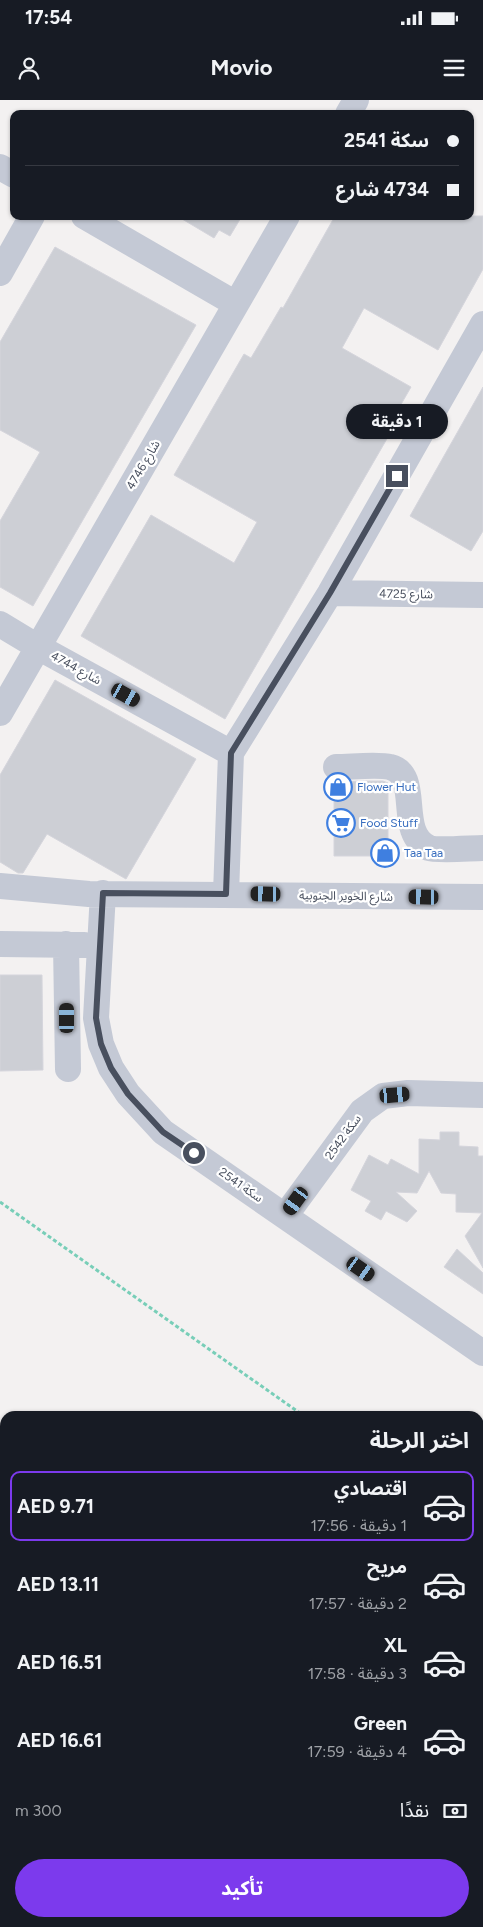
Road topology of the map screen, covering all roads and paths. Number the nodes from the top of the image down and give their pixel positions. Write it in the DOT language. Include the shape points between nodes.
graph roads {
  1 [pos="30,220"];
  2 [pos="91,220"];
  3 [pos="285,220"];
  4 [pos="0,273"];
  5 [pos="236,304"];
  6 [pos="483,324"];
  7 [pos="330,593"];
  8 [pos="483,594"];
  9 [pos="0,624"];
  10 [pos="38,647"];
  11 [pos="0,713"];
  12 [pos="231,753"];
  13 [pos="336,767"];
  14 [pos="483,848"];
  15 [pos="0,886"];
  16 [pos="96,894"];
  17 [pos="226,894"];
  18 [pos="483,897"];
  19 [pos="0,905"];
  20 [pos="0,944"];
  21 [pos="66,944"];
  22 [pos="100,945"];
  23 [pos="67,1018"];
  24 [pos="96,1018"];
  25 [pos="68,1069"];
  26 [pos="483,1095"];
  27 [pos="0,1202"];
  28 [pos="285,1216"];
  29 [pos="483,1353"];
  30 [pos="297,1411"];
  1 -- 4 [label="street"];
  2 -- 5 [label="street"];
  3 -- 5 [label="street, 4746 شارع"];
  5 -- 10 [label="street, 4746 شارع"];
  6 -- 7 [label="street"];
  7 -- 8 [label="street, 4725 شارع"];
  7 -- 12 [label="street"];
  9 -- 10 [label="street, 4744 شارع"];
  10 -- 11 [label="street, 4746 شارع"];
  10 -- 12 [label="street, 4744 شارع"];
  12 -- 17 [label="street"];
  13 -- 14 [label="street" via="390,767 399,772 407,783 412,827 417,840 430,848"];
  15 -- 16 [label="street, شارع الخوير الجنوبية"];
  16 -- 17 [label="street, شارع الخوير الجنوبية"];
  16 -- 19 [label="street, شارع الخوير الجنوبية"];
  16 -- 22 [label="street, سكة 2541"];
  17 -- 18 [label="street, شارع الخوير الجنوبية"];
  20 -- 21 [label="street"];
  21 -- 22 [label="street"];
  21 -- 23 [label="street"];
  22 -- 24 [label="street, سكة 2541"];
  23 -- 24 [label="street"];
  23 -- 25 [label="street"];
  24 -- 28 [label="street, سكة 2541" via="101,1044 111,1068 128,1094 163,1132"];
  26 -- 28 [label="street, سكة 2542" via="383,1096 362,1111"];
  27 -- 30 [label="path"];
  28 -- 29 [label="street, سكة 2541"];
}
